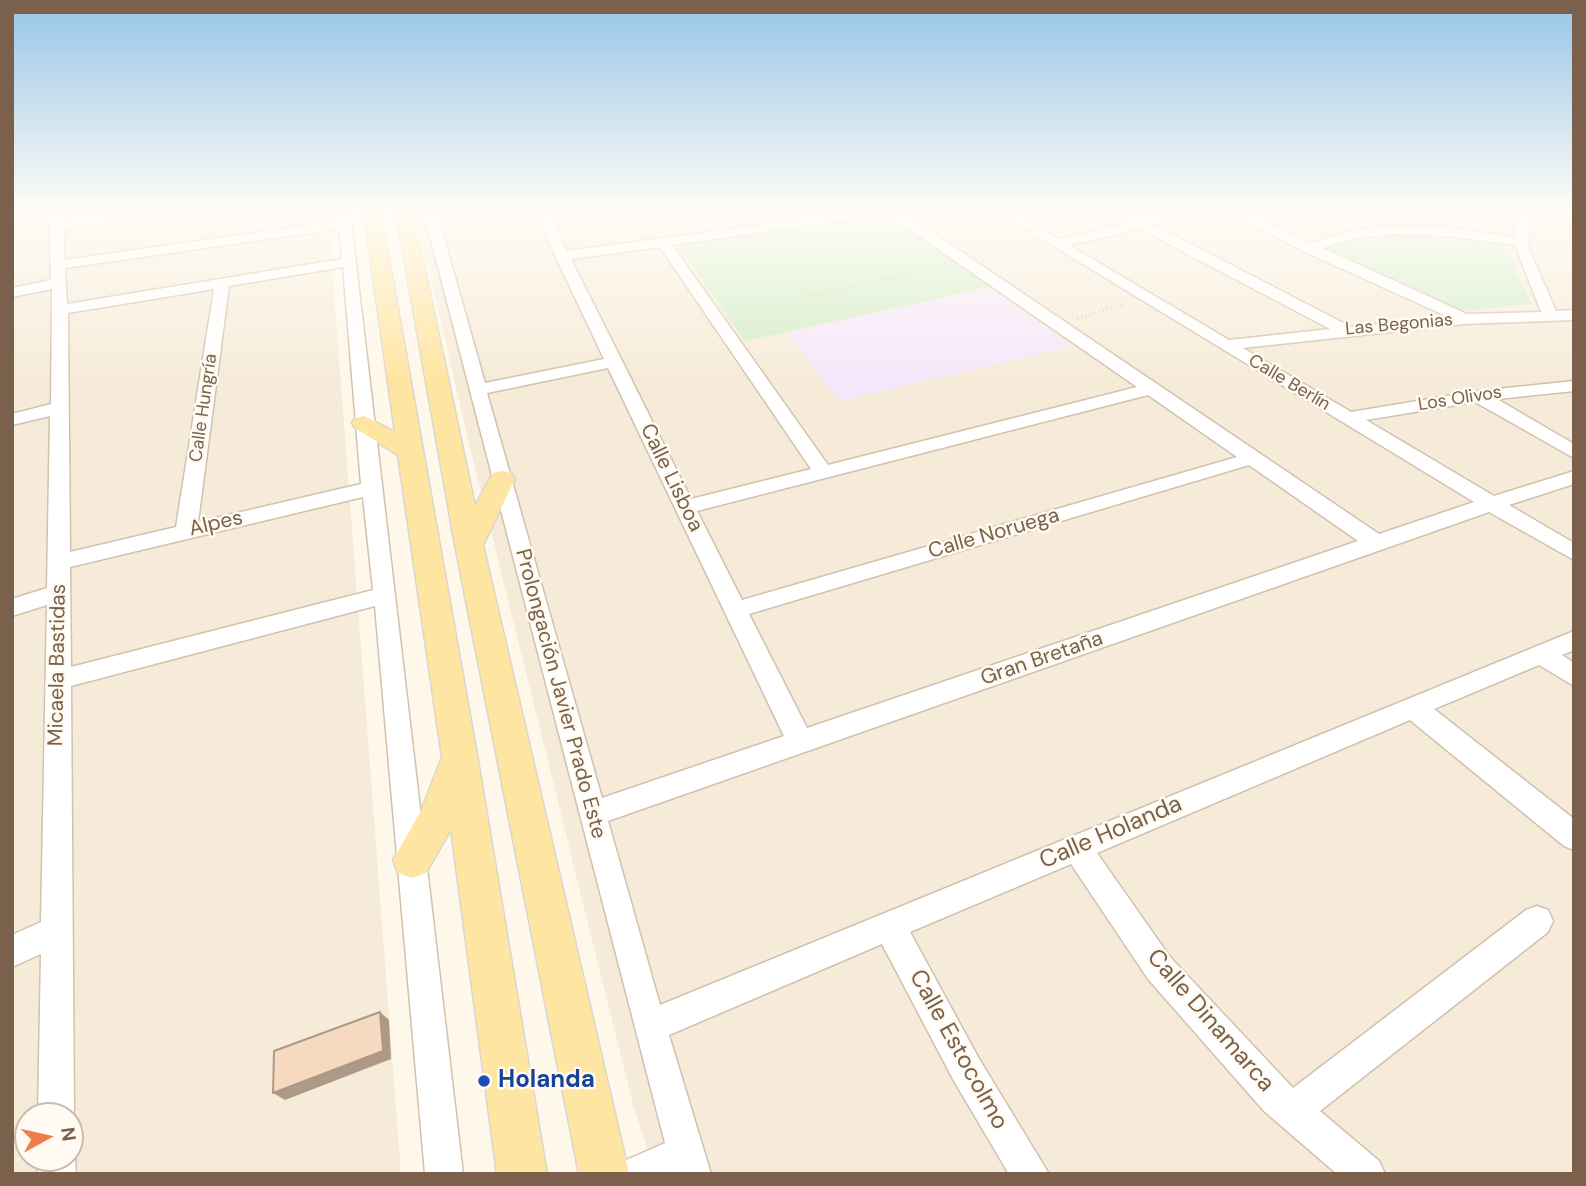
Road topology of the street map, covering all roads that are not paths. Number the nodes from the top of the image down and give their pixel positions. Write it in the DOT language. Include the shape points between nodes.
graph roads {
  1 [pos="57,268"];
  2 [pos="86,268"];
  3 [pos="313,268"];
  4 [pos="351,268"];
  5 [pos="365,268"];
  6 [pos="415,268"];
  7 [pos="445,268"];
  8 [pos="568,268"];
  9 [pos="681,268"];
  10 [pos="975,268"];
  11 [pos="1096,268"];
  12 [pos="1226,268"];
  13 [pos="1353,268"];
  14 [pos="1529,268"];
  15 [pos="57,274"];
  16 [pos="222,284"];
  17 [pos="12,293"];
  18 [pos="60,310"];
  19 [pos="1550,315"];
  20 [pos="1574,315"];
  21 [pos="1464,319"];
  22 [pos="1345,330"];
  23 [pos="1225,345"];
  24 [pos="614,362"];
  25 [pos="1574,386"];
  26 [pos="1152,389"];
  27 [pos="477,390"];
  28 [pos="1478,396"];
  29 [pos="58,408"];
  30 [pos="1348,418"];
  31 [pos="12,420"];
  32 [pos="364,423"];
  33 [pos="409,451"];
  34 [pos="1574,452"];
  35 [pos="1253,458"];
  36 [pos="823,472"];
  37 [pos="1574,477"];
  38 [pos="502,479"];
  39 [pos="373,488"];
  40 [pos="1491,503"];
  41 [pos="685,507"];
  42 [pos="186,531"];
  43 [pos="1376,542"];
  44 [pos="469,545"];
  45 [pos="1574,553"];
  46 [pos="59,562"];
  47 [pos="60,592"];
  48 [pos="386,595"];
  49 [pos="12,608"];
  50 [pos="735,610"];
  51 [pos="1574,640"];
  52 [pos="1541,654"];
  53 [pos="1574,676"];
  54 [pos="58,680"];
  55 [pos="1413,707"];
  56 [pos="800,742"];
  57 [pos="459,755"];
  58 [pos="592,814"];
  59 [pos="1574,837"];
  60 [pos="1077,848"];
  61 [pos="412,860"];
  62 [pos="1537,921"];
  63 [pos="890,926"];
  64 [pos="56,931"];
  65 [pos="12,951"];
  66 [pos="649,1026"];
  67 [pos="56,1102"];
  68 [pos="1292,1111"];
  69 [pos="688,1163"];
  70 [pos="444,1174"];
  71 [pos="522,1174"];
  72 [pos="604,1174"];
  73 [pos="638,1174"];
  74 [pos="1030,1174"];
  75 [pos="1366,1174"];
  1 -- 15 [label="street, Micaela Bastidas"];
  2 -- 15 [label="street"];
  3 -- 16 [label="street"];
  4 -- 32 [label="street"];
  5 -- 33 [label="main road"];
  6 -- 44 [label="main road"];
  7 -- 27 [label="street, Prolongación Javier Prado Este"];
  8 -- 24 [label="street, Calle Lisboa"];
  9 -- 36 [label="street"];
  10 -- 26 [label="street"];
  11 -- 23 [label="street, Calle Berlín"];
  12 -- 22 [label="street"];
  13 -- 21 [label="street"];
  14 -- 19 [label="street"];
  15 -- 17 [label="street"];
  15 -- 18 [label="street, Micaela Bastidas"];
  16 -- 18 [label="street"];
  16 -- 42 [label="street, Calle Hungría"];
  18 -- 29 [label="street, Micaela Bastidas"];
  19 -- 20 [label="street, Las Begonias"];
  19 -- 21 [label="street, Las Begonias"];
  21 -- 22 [label="street, Las Begonias"];
  22 -- 23 [label="street, Las Begonias"];
  23 -- 30 [label="street, Calle Berlín"];
  24 -- 27 [label="street"];
  24 -- 41 [label="street, Calle Lisboa"];
  25 -- 28 [label="street, Los Olivos"];
  26 -- 35 [label="street"];
  26 -- 36 [label="street"];
  27 -- 38 [label="street, Prolongación Javier Prado Este"];
  28 -- 30 [label="street, Los Olivos"];
  28 -- 34 [label="street"];
  29 -- 31 [label="street"];
  29 -- 46 [label="street, Micaela Bastidas"];
  30 -- 40 [label="street, Calle Berlín"];
  32 -- 33 [label="main road"];
  32 -- 39 [label="street"];
  33 -- 57 [label="main road"];
  35 -- 43 [label="street"];
  35 -- 50 [label="street, Calle Noruega"];
  36 -- 41 [label="street"];
  37 -- 40 [label="street, Gran Bretaña"];
  38 -- 44 [label="main road"];
  38 -- 58 [label="street, Prolongación Javier Prado Este"];
  39 -- 42 [label="street, Alpes"];
  39 -- 48 [label="street"];
  40 -- 43 [label="street, Gran Bretaña"];
  40 -- 45 [label="street, Calle Berlín"];
  41 -- 50 [label="street, Calle Lisboa"];
  42 -- 46 [label="street, Alpes"];
  43 -- 56 [label="street, Gran Bretaña"];
  44 -- 72 [label="main road"];
  46 -- 47 [label="street, Micaela Bastidas"];
  47 -- 49 [label="street"];
  47 -- 54 [label="street, Micaela Bastidas"];
  48 -- 54 [label="street"];
  48 -- 61 [label="street"];
  50 -- 56 [label="street, Calle Lisboa"];
  51 -- 52 [label="street, Calle Holanda"];
  52 -- 53 [label="street"];
  52 -- 55 [label="street, Calle Holanda"];
  54 -- 64 [label="street, Micaela Bastidas"];
  55 -- 59 [label="street"];
  55 -- 60 [label="street, Calle Holanda"];
  56 -- 58 [label="street, Gran Bretaña"];
  57 -- 61 [label="main road" via="443,806"];
  57 -- 71 [label="main road"];
  58 -- 66 [label="street, Prolongación Javier Prado Este"];
  60 -- 63 [label="street, Calle Holanda"];
  60 -- 68 [label="street, Calle Dinamarca" via="1159,968"];
  61 -- 70 [label="street"];
  62 -- 68 [label="street"];
  63 -- 66 [label="street, Calle Holanda"];
  63 -- 74 [label="street, Calle Estocolmo" via="966,1069"];
  64 -- 65 [label="street"];
  64 -- 67 [label="street, Micaela Bastidas"];
  66 -- 69 [label="street, Prolongación Javier Prado Este"];
  68 -- 75 [label="street, Calle Dinamarca"];
  69 -- 73 [label="street"];
}
